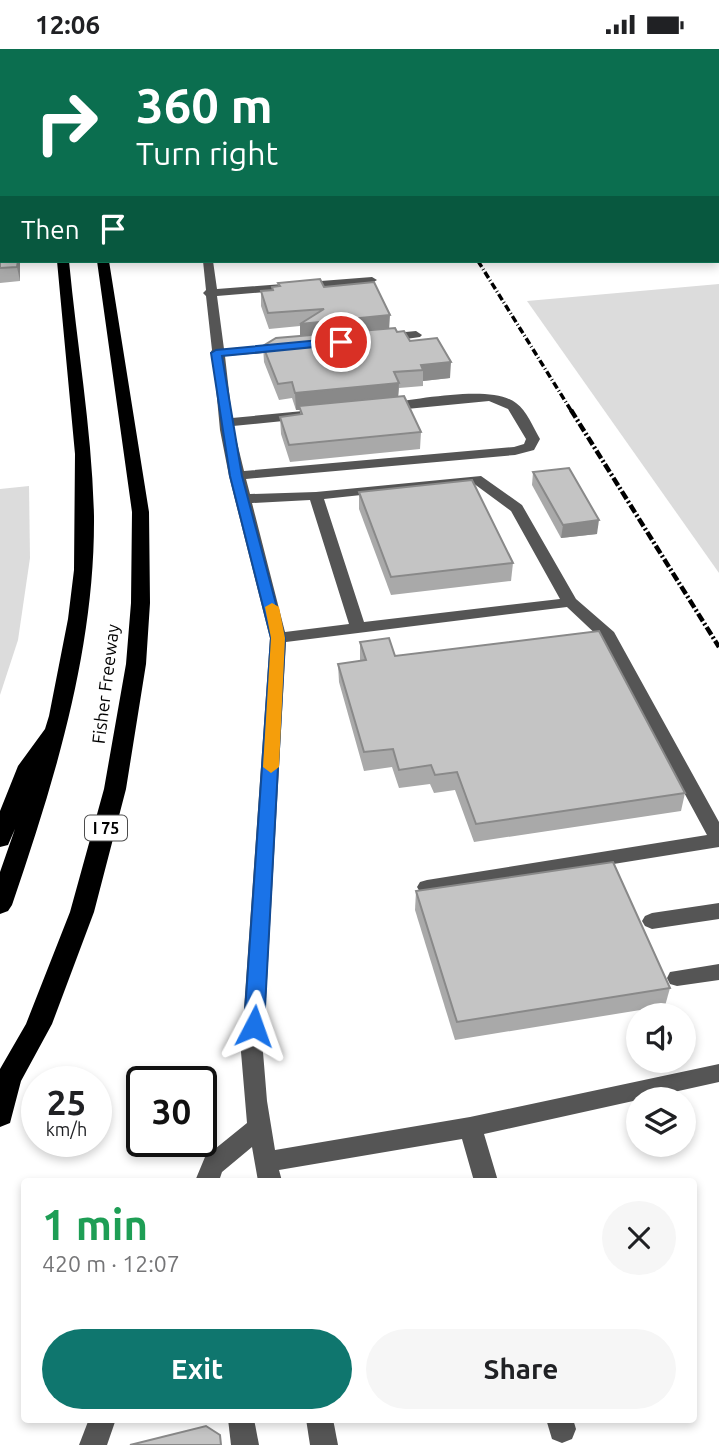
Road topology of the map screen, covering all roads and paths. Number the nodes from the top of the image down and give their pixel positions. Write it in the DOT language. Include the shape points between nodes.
graph roads {
  1 [pos="64,263"];
  2 [pos="103,263"];
  3 [pos="208,263"];
  4 [pos="372,280"];
  5 [pos="209,293"];
  6 [pos="416,335"];
  7 [pos="376,338"];
  8 [pos="296,346"];
  9 [pos="216,353"];
  10 [pos="365,409"];
  11 [pos="323,413"];
  12 [pos="226,423"];
  13 [pos="236,476"];
  14 [pos="316,496"];
  15 [pos="243,499"];
  16 [pos="570,602"];
  17 [pos="358,628"];
  18 [pos="278,638"];
  19 [pos="61,719"];
  20 [pos="0,839"];
  21 [pos="719,839"];
  22 [pos="427,887"];
  23 [pos="0,905"];
  24 [pos="719,911"];
  25 [pos="652,921"];
  26 [pos="719,972"];
  27 [pos="677,978"];
  28 [pos="719,1073"];
  29 [pos="5,1085"];
  30 [pos="0,1115"];
  31 [pos="470,1127"];
  32 [pos="258,1128"];
  33 [pos="268,1171"];
  34 [pos="208,1178"];
  35 [pos="485,1178"];
  36 [pos="101,1423"];
  37 [pos="242,1423"];
  38 [pos="320,1423"];
  39 [pos="93,1445"];
  40 [pos="245,1445"];
  41 [pos="324,1445"];
  1 -- 19 [label="highway, Fisher Freeway" via="85,517 81,602"];
  2 -- 29 [label="highway, Fisher Freeway / I 75" via="138,487 142,543 131,698 118,774 84,900 39,1024"];
  3 -- 5 [label="street"];
  4 -- 5 [label="street"];
  5 -- 9 [label="street"];
  6 -- 7 [label="street"];
  8 -- 9 [label="street"];
  9 -- 12 [label="street"];
  10 -- 13 [label="street" via="503,399 513,403 534,439 529,447 515,451"];
  11 -- 12 [label="street"];
  12 -- 13 [label="street"];
  13 -- 15 [label="street"];
  14 -- 15 [label="street"];
  14 -- 16 [label="street" via="476,479 517,508"];
  14 -- 17 [label="street"];
  15 -- 18 [label="street"];
  16 -- 17 [label="street"];
  16 -- 21 [label="street" via="608,636"];
  17 -- 18 [label="street"];
  18 -- 32 [label="street" via="252,1052"];
  19 -- 20 [label="highway" via="29,766"];
  19 -- 23 [label="highway, Fisher Freeway" via="38,801"];
  21 -- 22 [label="street"];
  24 -- 25 [label="street"];
  26 -- 27 [label="street"];
  28 -- 31 [label="street"];
  29 -- 30 [label="highway, Fisher Freeway"];
  31 -- 33 [label="street"];
  31 -- 35 [label="street"];
  32 -- 33 [label="street"];
  32 -- 34 [label="street" via="213,1165"];
  36 -- 39 [label="street"];
  37 -- 40 [label="street"];
  38 -- 41 [label="street"];
}
